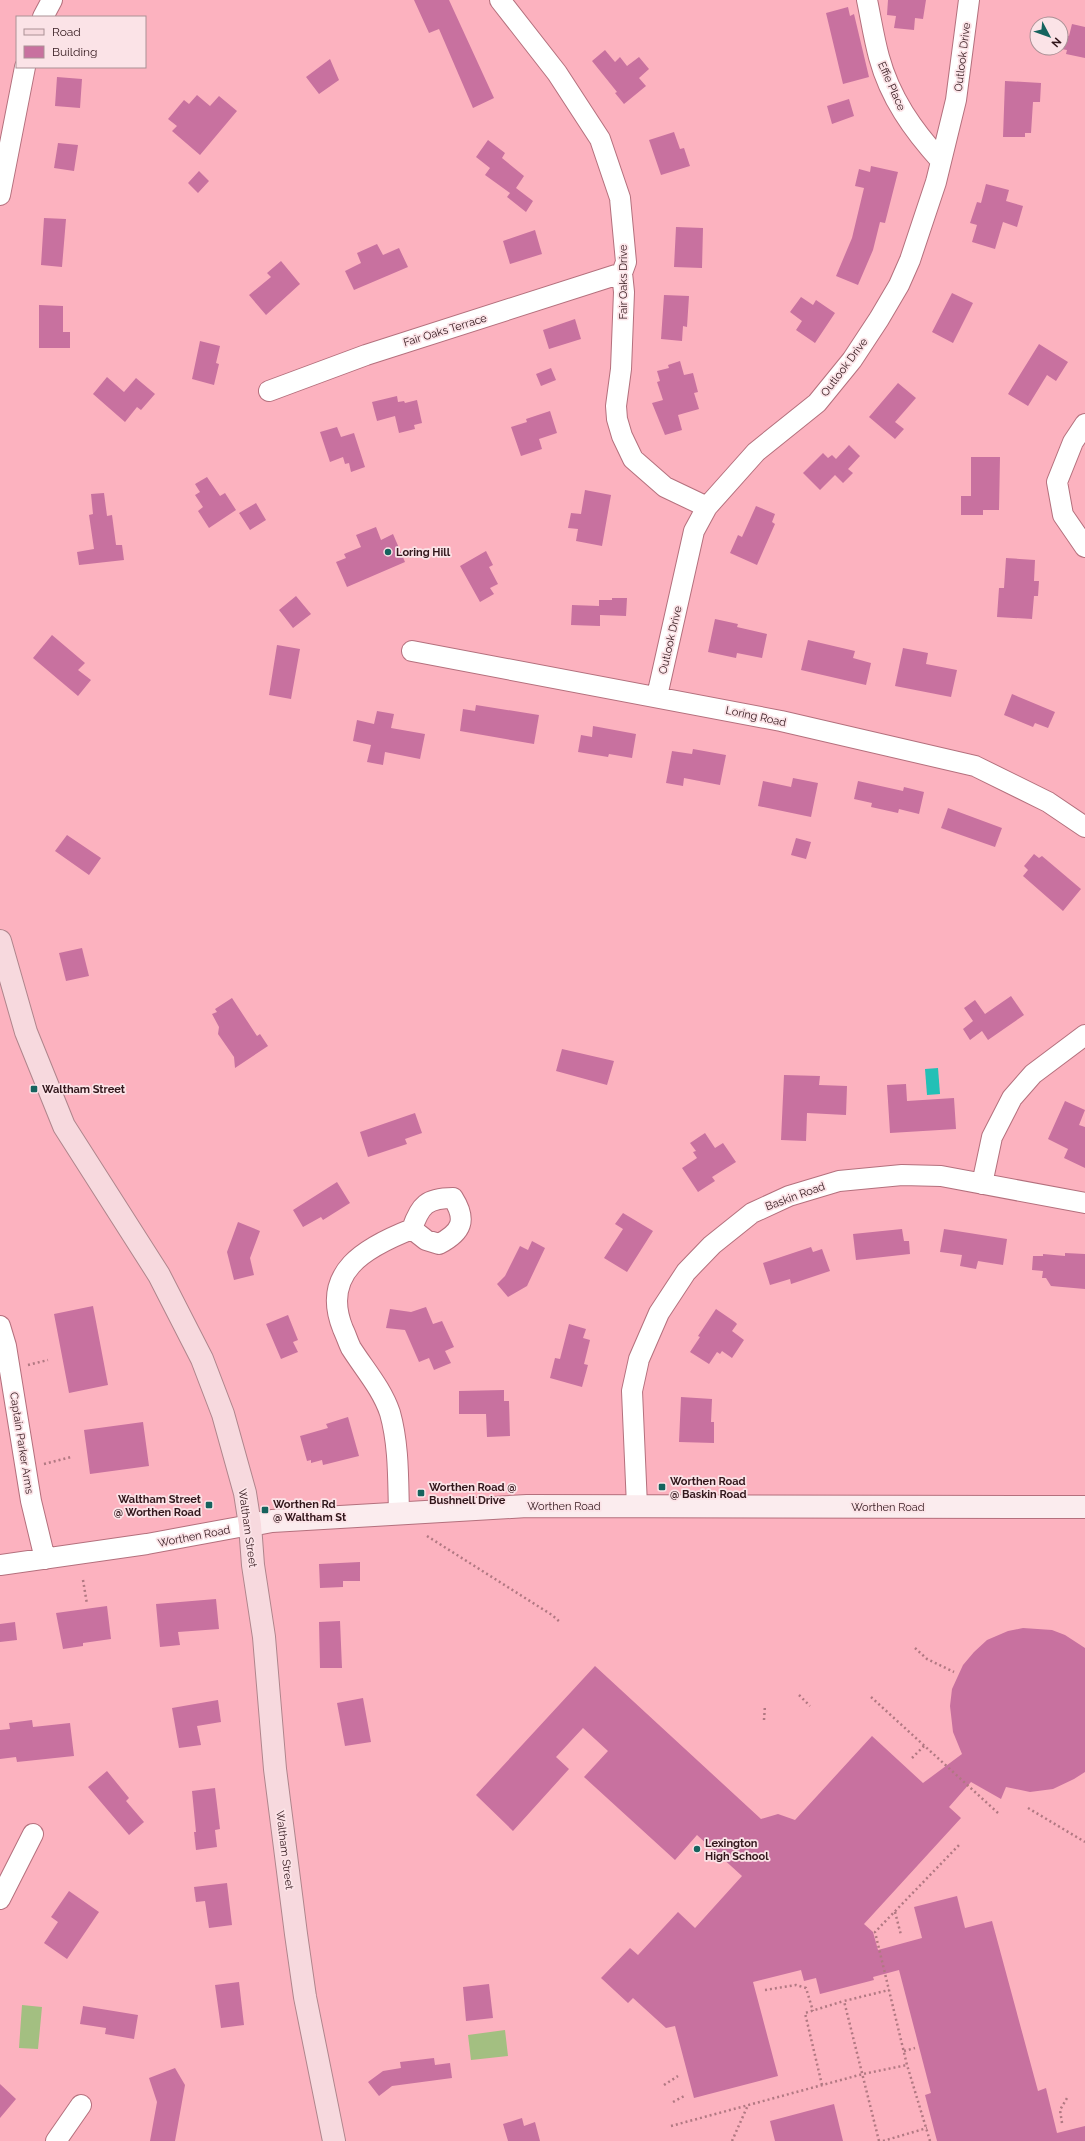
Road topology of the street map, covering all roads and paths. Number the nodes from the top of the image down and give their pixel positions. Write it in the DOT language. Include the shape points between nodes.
graph roads {
  1 [pos="52,0"];
  2 [pos="500,0"];
  3 [pos="867,0"];
  4 [pos="969,0"];
  5 [pos="44,16"];
  6 [pos="25,68"];
  7 [pos="942,161"];
  8 [pos="0,195"];
  9 [pos="622,273"];
  10 [pos="269,391"];
  11 [pos="1085,424"];
  12 [pos="707,507"];
  13 [pos="1085,547"];
  14 [pos="412,651"];
  15 [pos="657,696"];
  16 [pos="1085,827"];
  17 [pos="0,940"];
  18 [pos="1085,1035"];
  19 [pos="982,1184"];
  20 [pos="1085,1203"];
  21 [pos="412,1229"];
  22 [pos="0,1326"];
  23 [pos="71,1457"];
  24 [pos="26,1468"];
  25 [pos="637,1506"];
  26 [pos="1085,1508"];
  27 [pos="400,1513"];
  28 [pos="250,1525"];
  29 [pos="427,1536"];
  30 [pos="45,1559"];
  31 [pos="0,1565"];
  32 [pos="83,1580"];
  33 [pos="87,1604"];
  34 [pos="560,1622"];
  35 [pos="916,1648"];
  36 [pos="954,1672"];
  37 [pos="799,1695"];
  38 [pos="871,1698"];
  39 [pos="765,1705"];
  40 [pos="810,1706"];
  41 [pos="764,1720"];
  42 [pos="924,1746"];
  43 [pos="912,1758"];
  44 [pos="1028,1808"];
  45 [pos="998,1813"];
  46 [pos="33,1834"];
  47 [pos="1085,1842"];
  48 [pos="960,1844"];
  49 [pos="0,1899"];
  50 [pos="894,1912"];
  51 [pos="901,1935"];
  52 [pos="765,1990"];
  53 [pos="889,1990"];
  54 [pos="844,2001"];
  55 [pos="812,2011"];
  56 [pos="915,2048"];
  57 [pos="904,2051"];
  58 [pos="907,2064"];
  59 [pos="863,2074"];
  60 [pos="678,2076"];
  61 [pos="664,2084"];
  62 [pos="822,2085"];
  63 [pos="686,2095"];
  64 [pos="1067,2098"];
  65 [pos="673,2102"];
  66 [pos="81,2105"];
  67 [pos="748,2105"];
  68 [pos="1062,2122"];
  69 [pos="671,2126"];
  70 [pos="927,2128"];
  71 [pos="56,2141"];
  72 [pos="334,2141"];
  73 [pos="732,2141"];
  74 [pos="879,2141"];
  75 [pos="883,2141"];
  76 [pos="930,2141"];
  1 -- 5 [label="street"];
  2 -- 9 [label="street, Fair Oaks Drive" via="557,73 600,139 620,198 626,262"];
  3 -- 7 [label="street, Effie Place" via="879,57 896,101 920,138"];
  4 -- 7 [label="street, Outlook Drive" via="956,100"];
  6 -- 8 [label="street"];
  7 -- 12 [label="street, Outlook Drive" via="910,260 899,285 852,360 817,404 756,452"];
  9 -- 10 [label="street, Fair Oaks Terrace" via="366,355"];
  9 -- 12 [label="street, Fair Oaks Drive" via="622,354 616,406 622,436 633,460 665,487"];
  11 -- 13 [label="street" via="1073,442 1057,482 1063,515"];
  12 -- 15 [label="street, Outlook Drive" via="694,531"];
  14 -- 15 [label="street, Loring Road"];
  15 -- 16 [label="street, Loring Road" via="781,720 975,766 1048,802"];
  17 -- 28 [label="main road, Waltham Street" via="26,1032 64,1126 159,1275 202,1359 223,1414 245,1493"];
  18 -- 19 [label="street" via="1034,1074 1012,1098 992,1137"];
  19 -- 20 [label="street, Baskin Road"];
  19 -- 25 [label="street, Baskin Road" via="941,1176 902,1175 839,1181 789,1196 752,1213 712,1244 686,1272 664,1305 639,1359 632,1391"];
  21 -- 27 [label="street" via="392,1237 360,1256 342,1274 335,1297 339,1320 350,1347 376,1382 390,1413 397,1451"];
  22 -- 24 [label="street, Captain Parker Arms" via="6,1346"];
  23 -- 24 [label="path"];
  24 -- 30 [label="street, Captain Parker Arms"];
  25 -- 26 [label="main road, Worthen Road"];
  25 -- 27 [label="main road, Worthen Road" via="527,1506"];
  27 -- 28 [label="main road, Worthen Road" via="272,1521"];
  28 -- 30 [label="street, Worthen Road"];
  28 -- 72 [label="main road, Waltham Street" via="296,1934 305,1997"];
  29 -- 34 [label="path"];
  30 -- 31 [label="street, Worthen Road"];
  32 -- 33 [label="path"];
  35 -- 36 [label="path" via="927,1659"];
  37 -- 40 [label="path"];
  38 -- 42 [label="path"];
  39 -- 41 [label="path"];
  42 -- 43 [label="path"];
  42 -- 45 [label="path"];
  44 -- 47 [label="path"];
  46 -- 49 [label="street"];
  48 -- 50 [label="path"];
  50 -- 51 [label="path"];
  50 -- 53 [label="path" via="875,1932"];
  52 -- 55 [label="path" via="796,1985 806,1988"];
  53 -- 54 [label="path"];
  53 -- 57 [label="path"];
  54 -- 55 [label="path"];
  54 -- 59 [label="path"];
  55 -- 62 [label="path" via="805,2013"];
  56 -- 57 [label="path"];
  57 -- 58 [label="path"];
  58 -- 59 [label="path"];
  58 -- 70 [label="path"];
  59 -- 62 [label="path"];
  59 -- 74 [label="path"];
  60 -- 61 [label="path"];
  62 -- 67 [label="path"];
  63 -- 65 [label="path"];
  64 -- 68 [label="path" via="1060,2110"];
  66 -- 71 [label="street"];
  67 -- 69 [label="path"];
  67 -- 73 [label="path"];
  70 -- 75 [label="path"];
  70 -- 76 [label="path"];
}
